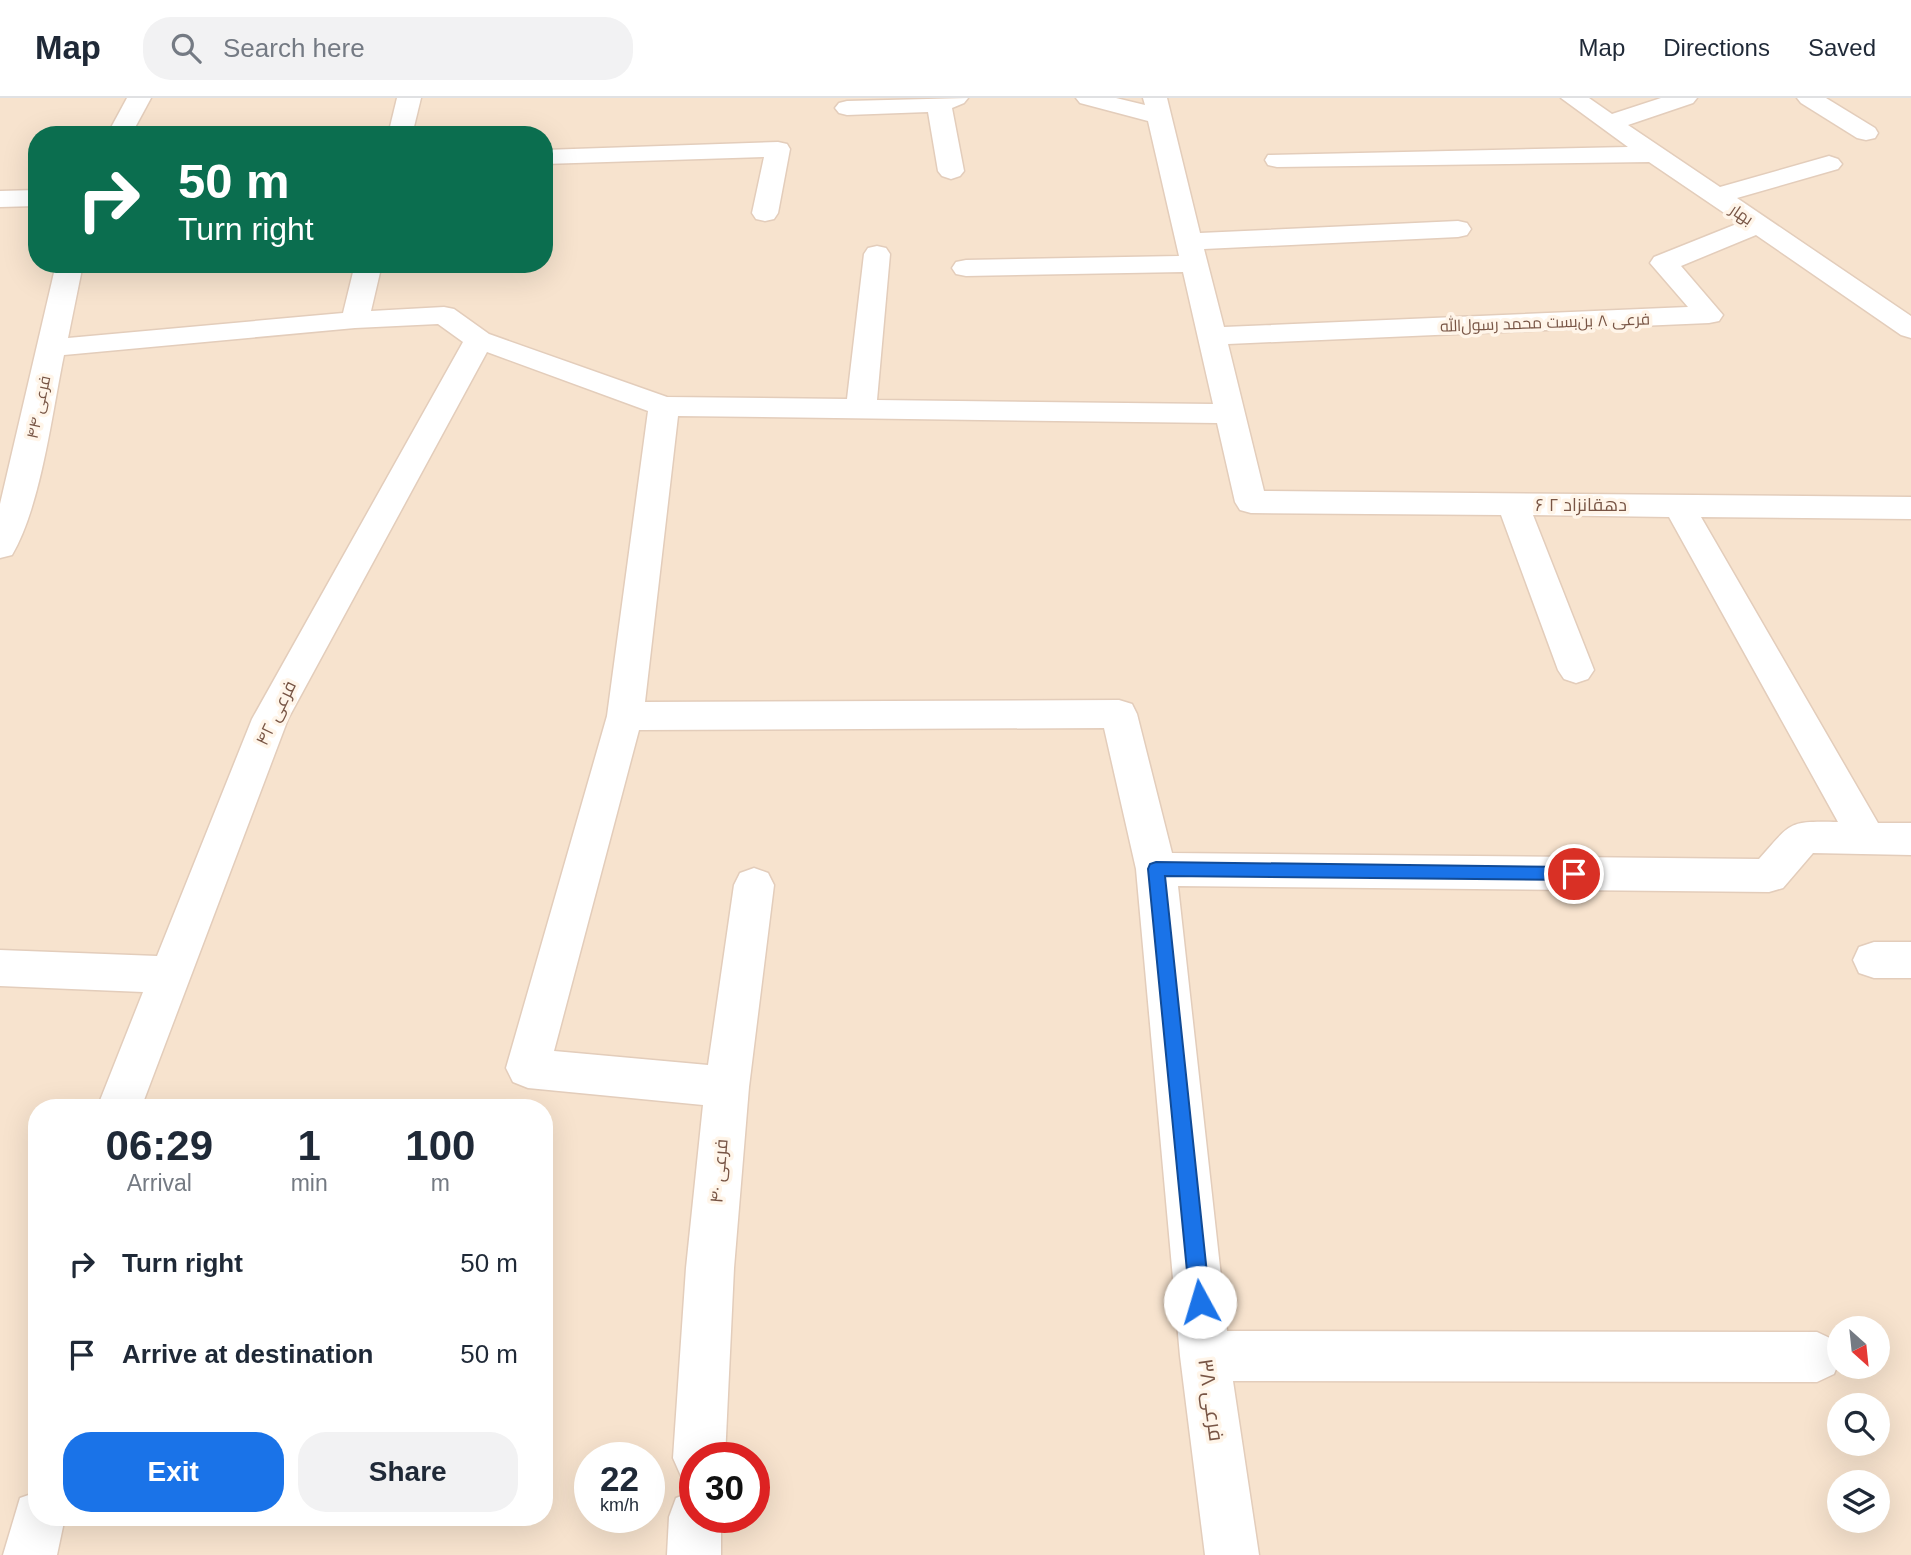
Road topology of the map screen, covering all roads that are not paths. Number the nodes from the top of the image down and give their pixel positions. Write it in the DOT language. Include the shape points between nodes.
graph roads {
  1 [pos="139,98"];
  2 [pos="409,98"];
  3 [pos="1088,98"];
  4 [pos="1573,98"];
  5 [pos="1685,98"];
  6 [pos="1809,98"];
  7 [pos="947,102"];
  8 [pos="1156,107"];
  9 [pos="847,108"];
  10 [pos="1609,123"];
  11 [pos="124,126"];
  12 [pos="402,126"];
  13 [pos="1866,133"];
  14 [pos="1654,154"];
  15 [pos="553,157"];
  16 [pos="1277,160"];
  17 [pos="1829,164"];
  18 [pos="951,171"];
  19 [pos="1716,196"];
  20 [pos="28,198"];
  21 [pos="0,199"];
  22 [pos="765,213"];
  23 [pos="1758,225"];
  24 [pos="1458,229"];
  25 [pos="1191,253"];
  26 [pos="877,254"];
  27 [pos="966,268"];
  28 [pos="68,273"];
  29 [pos="367,273"];
  30 [pos="355,320"];
  31 [pos="1911,329"];
  32 [pos="1211,336"];
  33 [pos="479,340"];
  34 [pos="51,348"];
  35 [pos="664,406"];
  36 [pos="861,408"];
  37 [pos="1230,414"];
  38 [pos="1513,505"];
  39 [pos="1679,506"];
  40 [pos="1911,508"];
  41 [pos="3,532"];
  42 [pos="1576,670"];
  43 [pos="625,716"];
  44 [pos="1867,838"];
  45 [pos="1911,839"];
  46 [pos="1156,869"];
  47 [pos="754,885"];
  48 [pos="0,968"];
  49 [pos="170,975"];
  50 [pos="727,1087"];
  51 [pos="122,1099"];
  52 [pos="1205,1356"];
  53 [pos="1817,1357"];
  54 [pos="700,1442"];
  55 [pos="37,1526"];
  56 [pos="695,1533"];
  57 [pos="30,1555"];
  58 [pos="694,1555"];
  59 [pos="1232,1555"];
  1 -- 11 [label="street"];
  2 -- 12 [label="street"];
  3 -- 8 [label="street"];
  4 -- 10 [label="street, بهار"];
  5 -- 10 [label="street"];
  6 -- 13 [label="street"];
  7 -- 9 [label="street"];
  7 -- 18 [label="street"];
  8 -- 25 [label="street"];
  10 -- 14 [label="street, بهار"];
  14 -- 16 [label="street"];
  14 -- 19 [label="street, بهار"];
  15 -- 22 [label="street" via="778,149"];
  17 -- 19 [label="street"];
  19 -- 23 [label="street, بهار"];
  20 -- 21 [label="street"];
  23 -- 31 [label="street, بهار"];
  23 -- 32 [label="street, فرعی ۸ بن‌بست محمد رسول‌الله" via="1664,263 1709,315"];
  24 -- 25 [label="street"];
  25 -- 27 [label="street"];
  25 -- 32 [label="street"];
  26 -- 36 [label="street"];
  28 -- 34 [label="street, فرعی ۴۴"];
  29 -- 30 [label="street"];
  30 -- 33 [label="street" via="444,315"];
  30 -- 34 [label="street"];
  32 -- 37 [label="street"];
  33 -- 35 [label="street"];
  33 -- 49 [label="street, فرعی ۴۲" via="270,719"];
  34 -- 41 [label="street, فرعی ۴۴" via="18,499"];
  35 -- 36 [label="street"];
  35 -- 43 [label="street"];
  36 -- 37 [label="street"];
  37 -- 38 [label="street, ۶ دهقانزاد ۲" via="1251,502"];
  38 -- 39 [label="street, ۶ دهقانزاد ۲"];
  38 -- 42 [label="street"];
  39 -- 40 [label="street, ۶ دهقانزاد ۲"];
  39 -- 44 [label="street"];
  43 -- 46 [label="street, فرعی ۳۸" via="1119,714"];
  43 -- 50 [label="street" via="528,1068"];
  44 -- 45 [label="street"];
  44 -- 46 [label="street" via="1803,837 1769,876"];
  46 -- 52 [label="street, فرعی ۳۸"];
  47 -- 50 [label="street, فرعی ۴۰"];
  48 -- 49 [label="street"];
  49 -- 51 [label="street, فرعی ۴۲"];
  50 -- 54 [label="street, فرعی ۴۰"];
  52 -- 53 [label="street"];
  52 -- 59 [label="street, فرعی ۳۸"];
  55 -- 57 [label="street"];
  56 -- 58 [label="street"];
}
